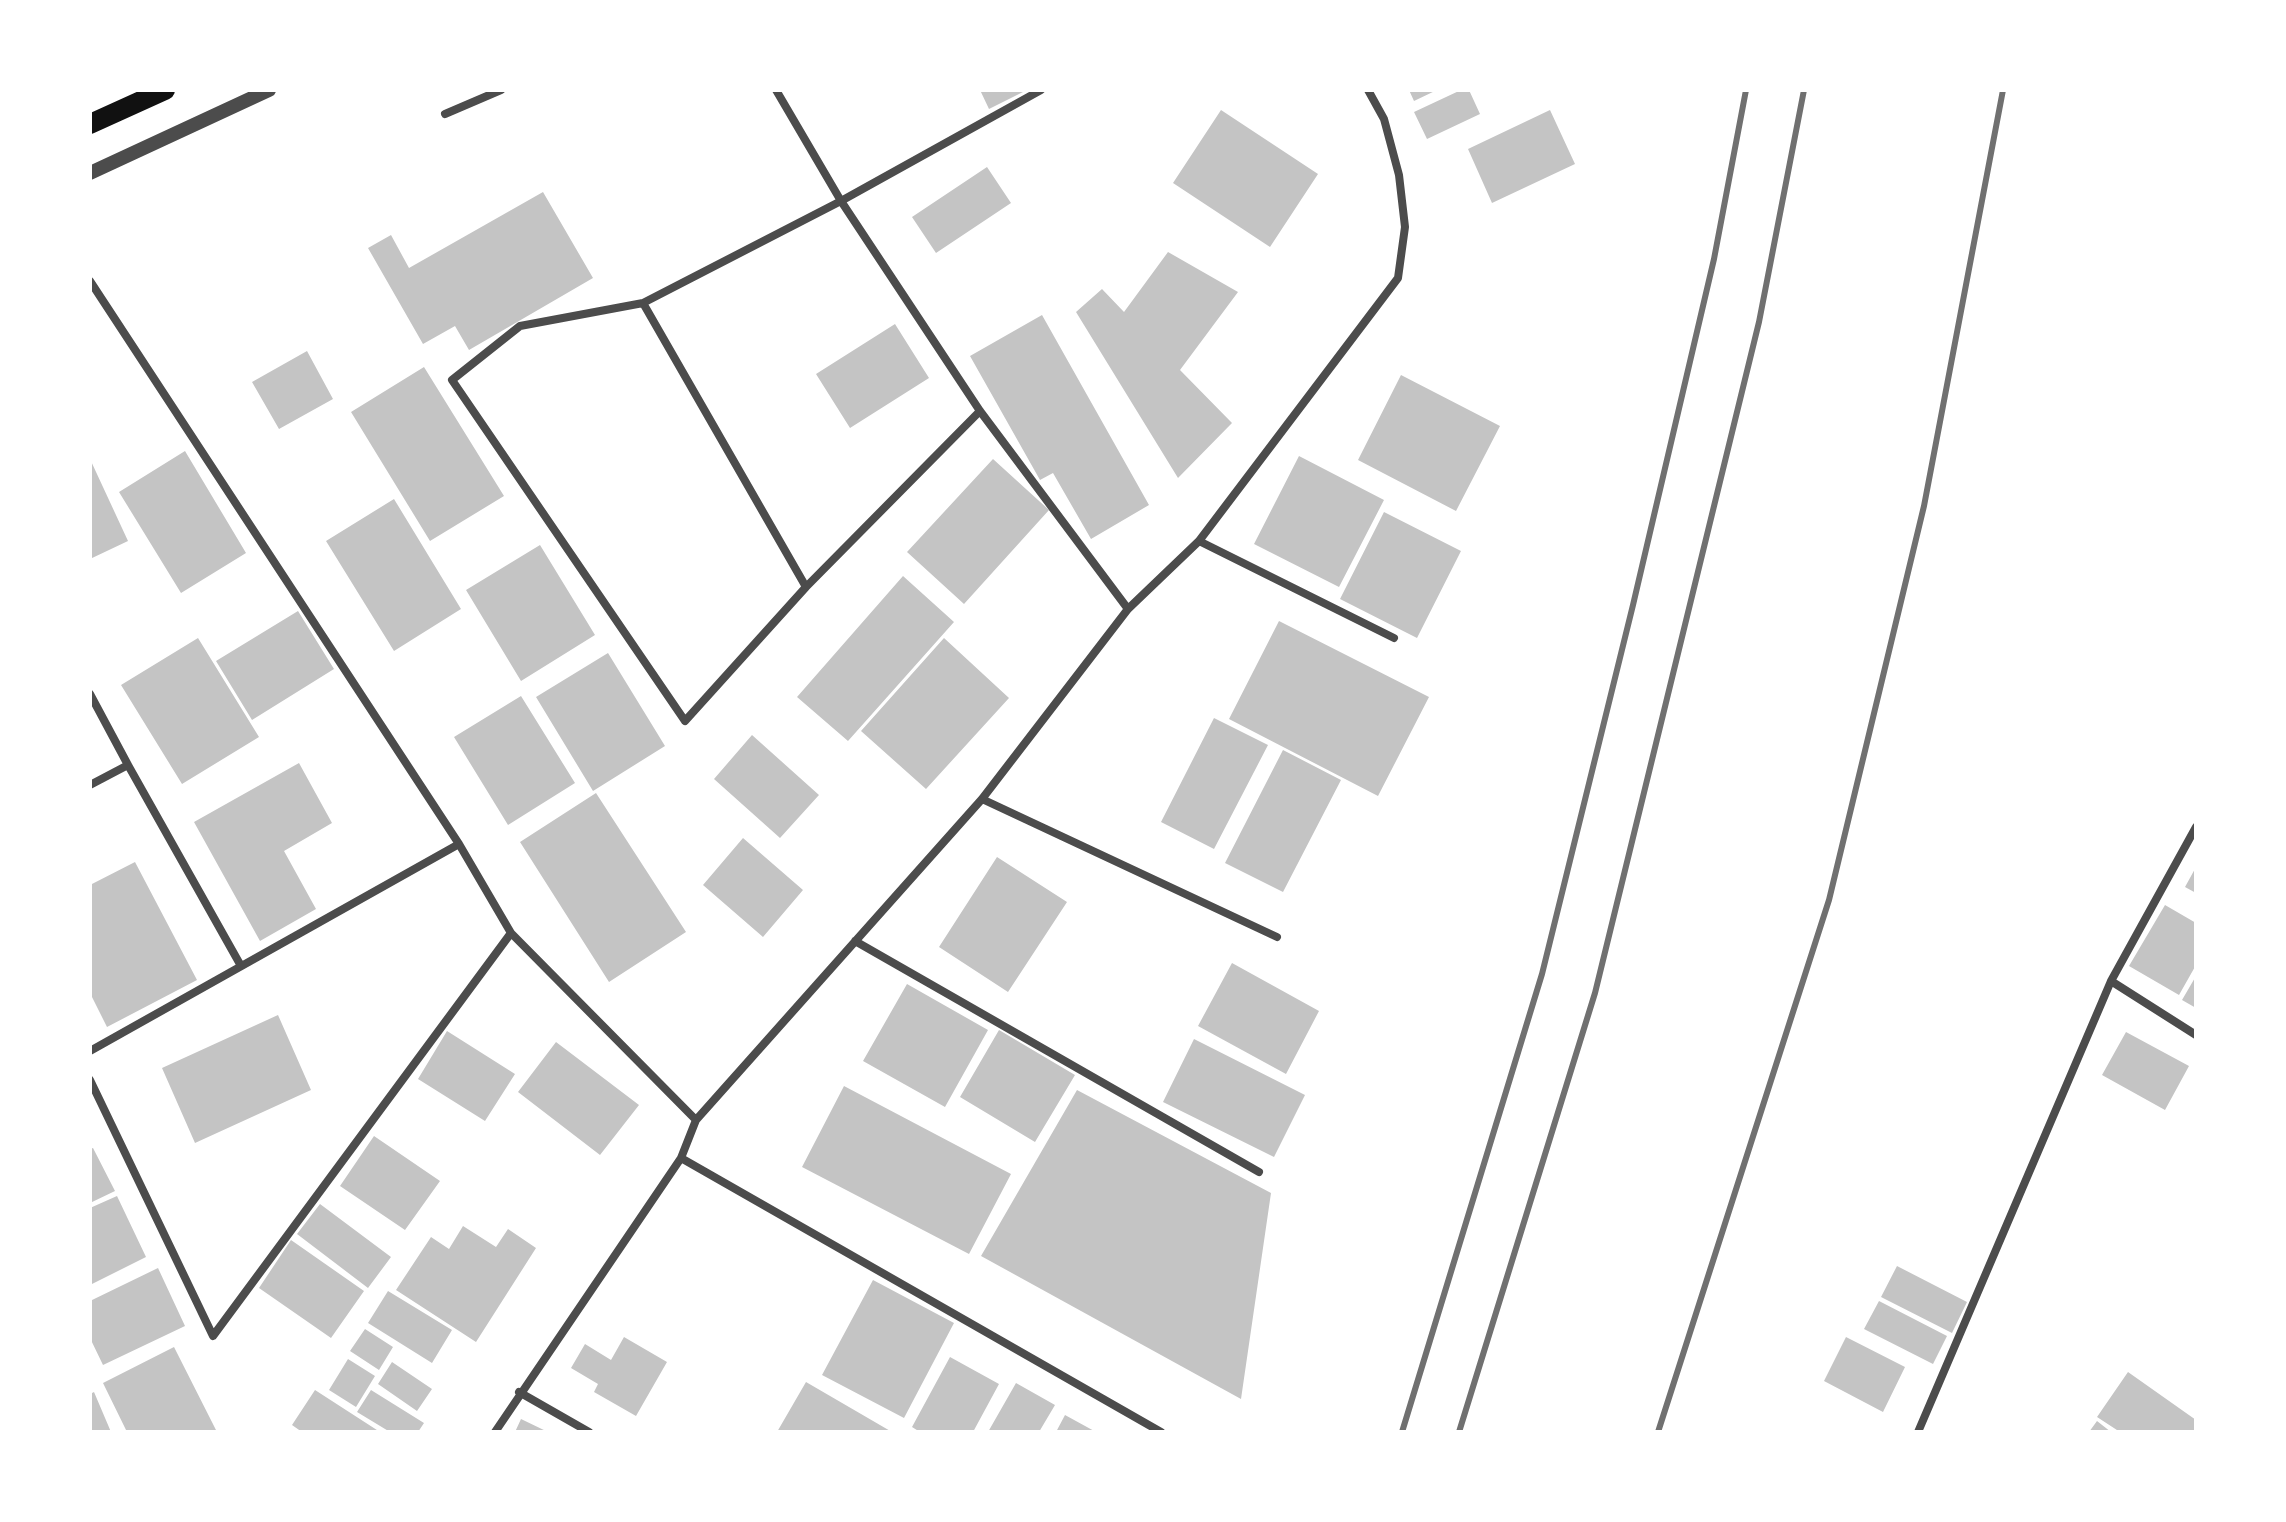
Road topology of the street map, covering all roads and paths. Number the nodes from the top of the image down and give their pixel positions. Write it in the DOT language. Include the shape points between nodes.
graph roads {
  1 [pos="165,90"];
  2 [pos="269,90"];
  3 [pos="501,90"];
  4 [pos="776,90"];
  5 [pos="1041,90"];
  6 [pos="1368,90"];
  7 [pos="445,114"];
  8 [pos="90,124"];
  9 [pos="90,173"];
  10 [pos="841,201"];
  11 [pos="90,281"];
  12 [pos="643,303"];
  13 [pos="980,411"];
  14 [pos="1199,541"];
  15 [pos="806,587"];
  16 [pos="1128,609"];
  17 [pos="1394,638"];
  18 [pos="90,694"];
  19 [pos="128,765"];
  20 [pos="90,785"];
  21 [pos="982,799"];
  22 [pos="2196,827"];
  23 [pos="459,844"];
  24 [pos="511,933"];
  25 [pos="1277,937"];
  26 [pos="855,941"];
  27 [pos="241,966"];
  28 [pos="2111,981"];
  29 [pos="2196,1035"];
  30 [pos="90,1051"];
  31 [pos="90,1080"];
  32 [pos="696,1120"];
  33 [pos="681,1158"];
  34 [pos="1259,1172"];
  35 [pos="519,1392"];
  36 [pos="495,1432"];
  37 [pos="589,1432"];
  38 [pos="1161,1432"];
  39 [pos="1918,1432"];
  1 -- 8 [label="main road"];
  2 -- 9 [label="street"];
  3 -- 7 [label="street"];
  4 -- 10 [label="street"];
  5 -- 10 [label="street"];
  6 -- 14 [label="street" via="1384,119 1399,175 1405,227 1398,278"];
  10 -- 12 [label="street"];
  10 -- 13 [label="street"];
  11 -- 23 [label="street"];
  12 -- 15 [label="street"];
  12 -- 15 [label="street" via="520,326 452,380 685,721"];
  13 -- 15 [label="street"];
  13 -- 16 [label="street"];
  14 -- 16 [label="street"];
  14 -- 17 [label="street"];
  16 -- 21 [label="street"];
  18 -- 19 [label="street"];
  19 -- 20 [label="street"];
  19 -- 27 [label="street"];
  21 -- 25 [label="street"];
  21 -- 26 [label="street"];
  22 -- 28 [label="street"];
  23 -- 24 [label="street"];
  23 -- 27 [label="street"];
  24 -- 31 [label="street" via="213,1336"];
  24 -- 32 [label="street"];
  26 -- 32 [label="street"];
  26 -- 34 [label="street"];
  27 -- 30 [label="street"];
  28 -- 29 [label="street"];
  28 -- 39 [label="street"];
  32 -- 33 [label="street"];
  33 -- 35 [label="street"];
  33 -- 38 [label="street"];
  35 -- 36 [label="street"];
  35 -- 37 [label="street"];
}
